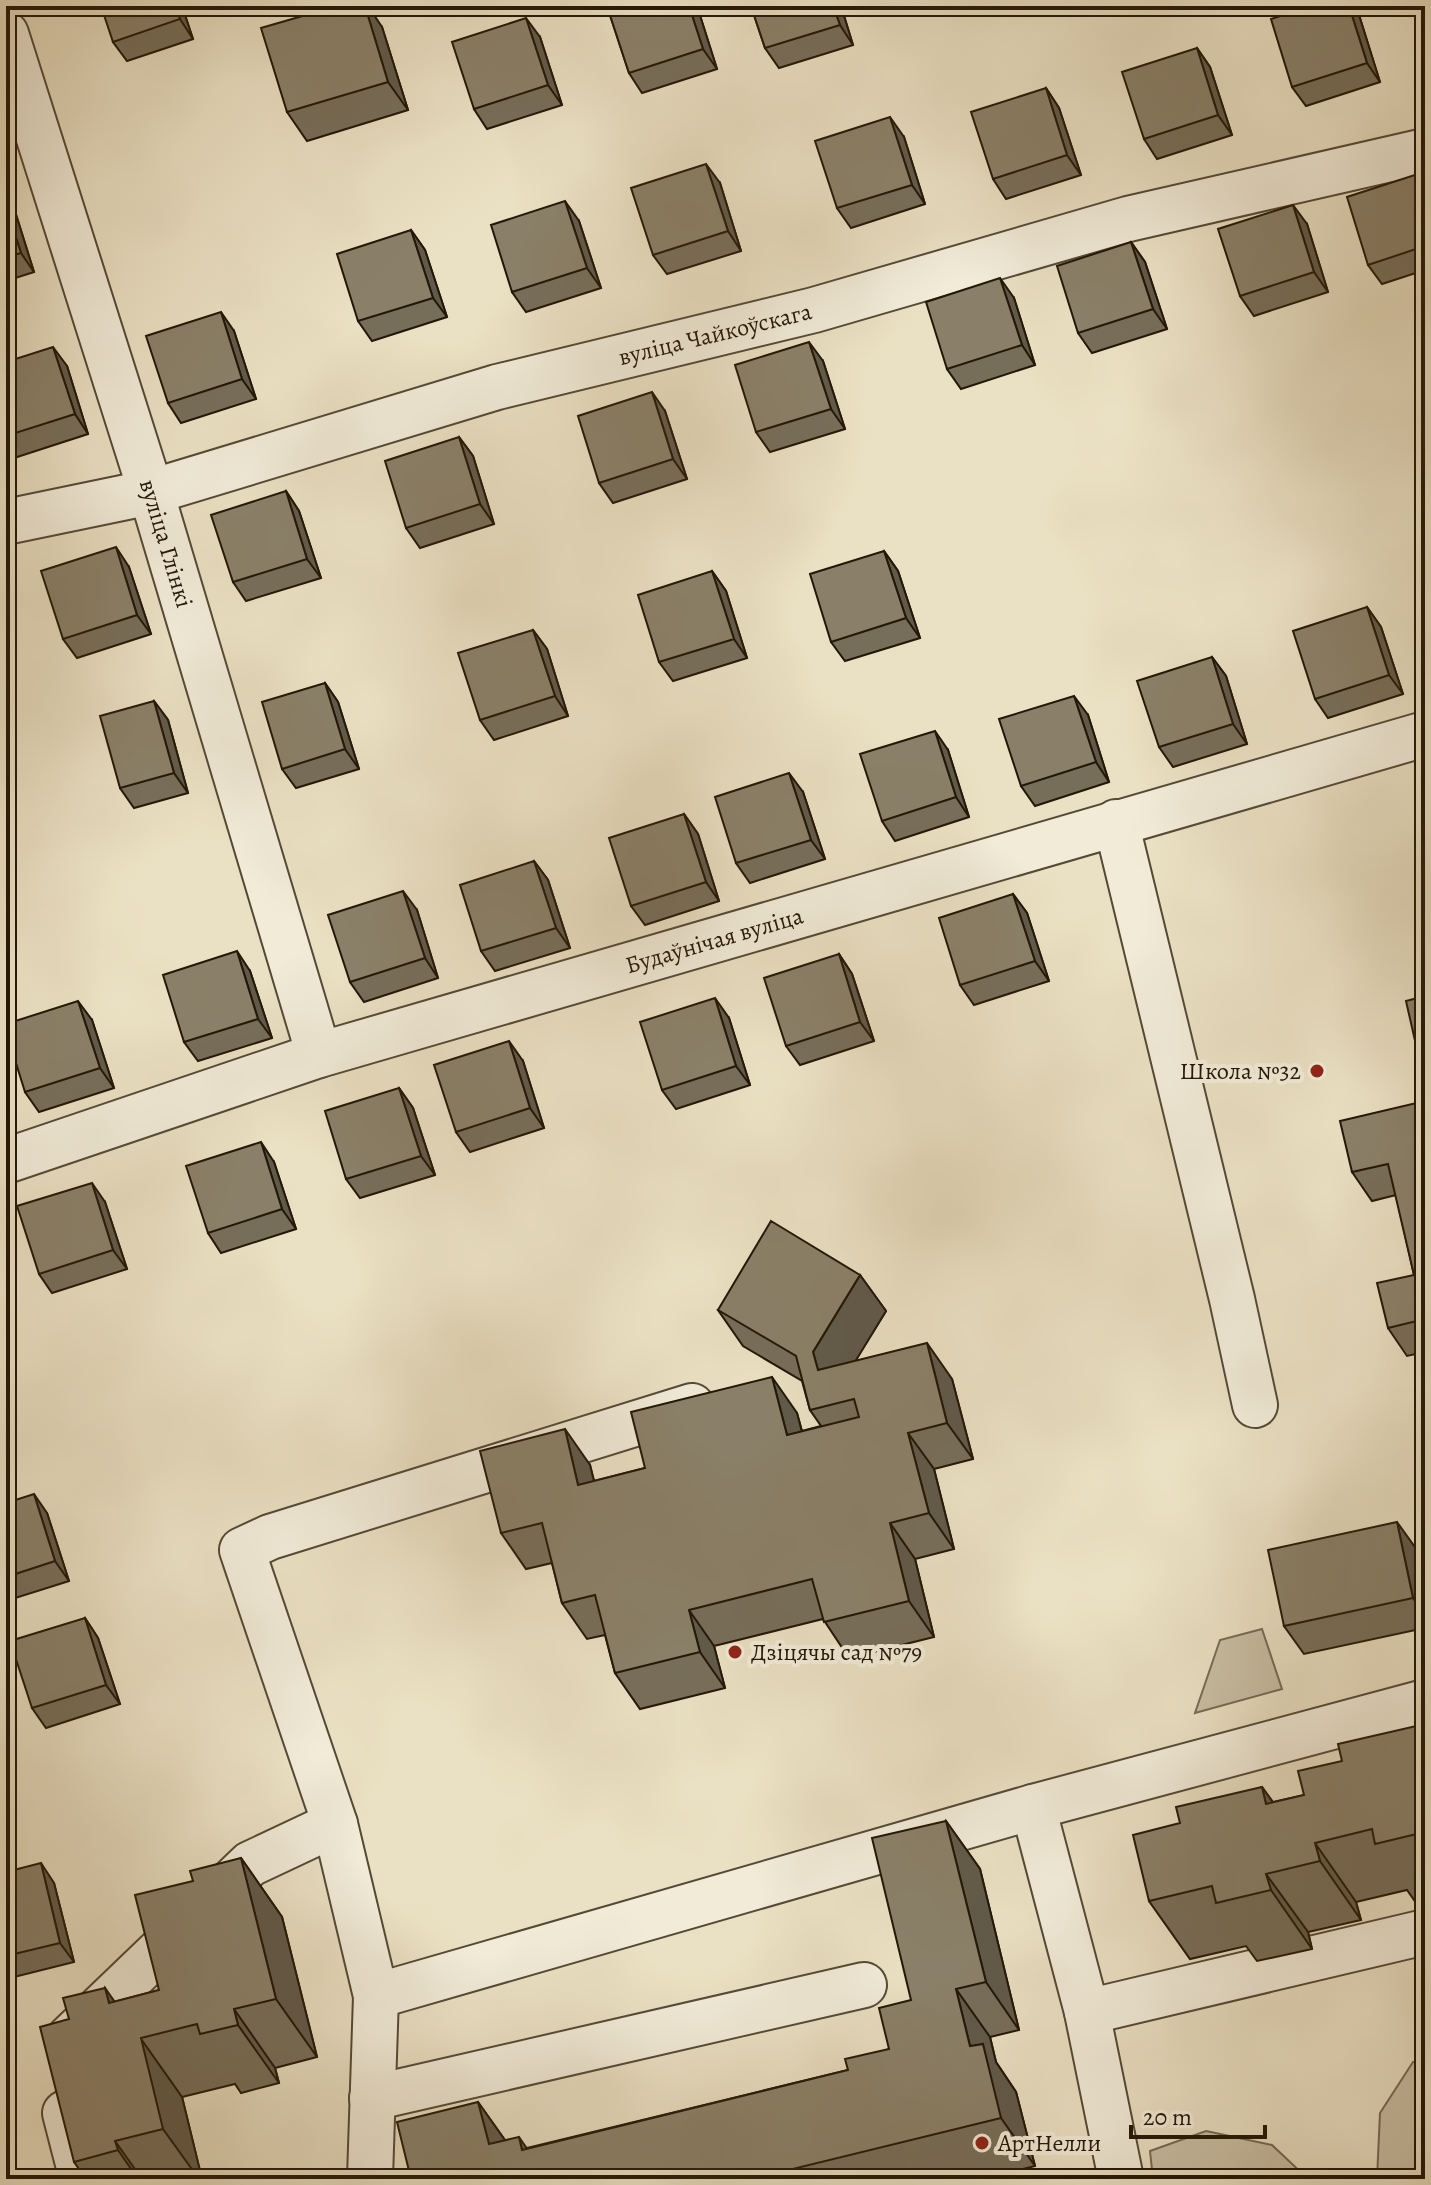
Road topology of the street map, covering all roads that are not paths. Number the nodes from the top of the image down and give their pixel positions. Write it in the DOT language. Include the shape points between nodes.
graph roads {
  1 [pos="6,34"];
  2 [pos="1425,151"];
  3 [pos="151,492"];
  4 [pos="6,522"];
  5 [pos="1425,734"];
  6 [pos="1116,822"];
  7 [pos="319,1055"];
  8 [pos="6,1161"];
  9 [pos="732,1393"];
  10 [pos="1255,1405"];
  11 [pos="1425,1702"];
  12 [pos="1033,1807"];
  13 [pos="335,1824"];
  14 [pos="1425,1932"];
  15 [pos="864,1985"];
  16 [pos="376,1996"];
  17 [pos="1087,2012"];
  18 [pos="372,2098"];
  19 [pos="82,2179"];
  20 [pos="369,2179"];
  21 [pos="1121,2179"];
  1 -- 3 [label="street, вуліца Глінкі"];
  2 -- 3 [label="street, вуліца Чайкоўскага" via="1128,219 814,310 497,387"];
  3 -- 4 [label="street, вуліца Чайкоўскага"];
  3 -- 7 [label="street, вуліца Глінкі"];
  5 -- 6 [label="street, Будаўнічая вуліца"];
  6 -- 7 [label="street, Будаўнічая вуліца"];
  6 -- 10 [label="street"];
  7 -- 8 [label="street, Будаўнічая вуліца"];
  9 -- 13 [label="street" via="242,1550"];
  11 -- 12 [label="street"];
  12 -- 16 [label="street"];
  12 -- 17 [label="street"];
  13 -- 16 [label="street"];
  13 -- 19 [label="street" via="250,1864 50,2056"];
  14 -- 17 [label="street"];
  15 -- 18 [label="street"];
  16 -- 18 [label="street"];
  17 -- 21 [label="street"];
  18 -- 20 [label="street"];
}
